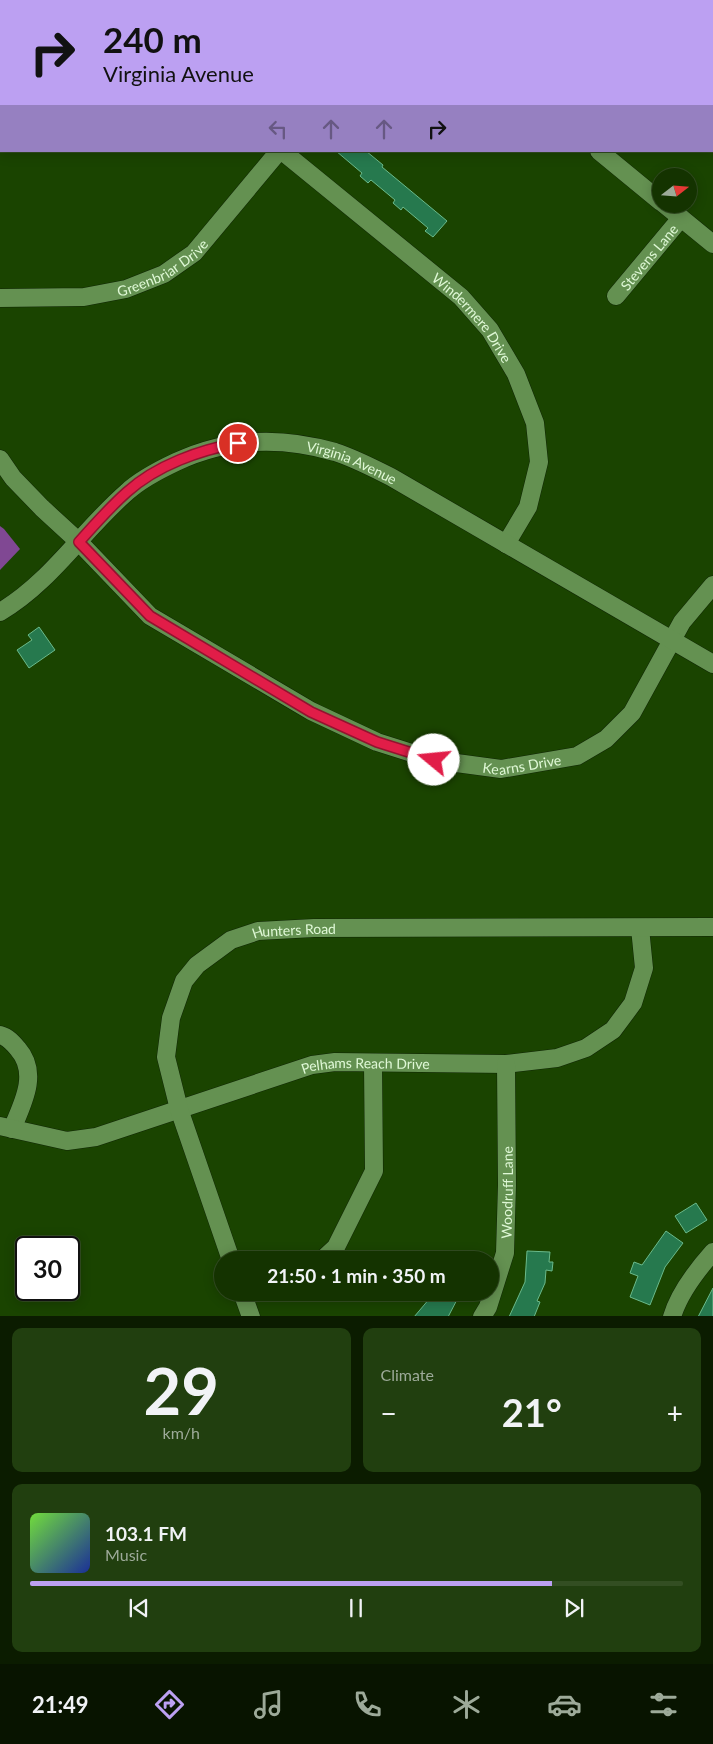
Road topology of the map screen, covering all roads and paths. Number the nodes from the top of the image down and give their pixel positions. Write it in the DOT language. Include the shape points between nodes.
graph roads {
  1 [pos="280,152"];
  2 [pos="282,152"];
  3 [pos="600,152"];
  4 [pos="652,195"];
  5 [pos="675,213"];
  6 [pos="681,218"];
  7 [pos="713,244"];
  8 [pos="616,296"];
  9 [pos="0,298"];
  10 [pos="0,459"];
  11 [pos="79,542"];
  12 [pos="506,544"];
  13 [pos="713,585"];
  14 [pos="0,612"];
  15 [pos="672,639"];
  16 [pos="713,664"];
  17 [pos="713,927"];
  18 [pos="640,928"];
  19 [pos="0,1034"];
  20 [pos="373,1063"];
  21 [pos="506,1064"];
  22 [pos="179,1109"];
  23 [pos="6,1127"];
  24 [pos="228,1251"];
  25 [pos="332,1251"];
  26 [pos="713,1252"];
  27 [pos="247,1301"];
  28 [pos="251,1316"];
  29 [pos="482,1316"];
  30 [pos="672,1316"];
  1 -- 9 [label="street, Greenbriar Drive" via="194,253 164,274 126,289 84,297"];
  2 -- 12 [label="street, Windermere Drive" via="461,297 490,330 516,374 535,424 539,462 528,507"];
  3 -- 4 [label="street"];
  5 -- 6 [label="street"];
  6 -- 7 [label="street"];
  6 -- 8 [label="street, Stevens Lane"];
  10 -- 11 [label="street, Kearns Drive" via="13,478"];
  11 -- 12 [label="street, Virginia Avenue" via="127,491 161,470 217,446 266,442 335,452 354,460 391,477"];
  11 -- 14 [label="street, Virginia Avenue" via="26,596"];
  11 -- 15 [label="street, Kearns Drive" via="150,616 311,712 377,742 434,760 501,769 578,756 606,739 632,713"];
  12 -- 15 [label="street, Virginia Avenue"];
  13 -- 15 [label="street, Kearns Drive"];
  15 -- 16 [label="street, Virginia Avenue"];
  17 -- 18 [label="street, Hunters Road"];
  18 -- 21 [label="street, Pelhams Reach Drive" via="644,968 634,1003 613,1030 586,1048 557,1058"];
  18 -- 22 [label="street, Hunters Road" via="314,928 258,931 231,940 197,965 184,981 171,1018 166,1057"];
  19 -- 23 [label="street, Pelhams Reach Drive" via="22,1053 28,1067 29,1082 26,1098"];
  20 -- 21 [label="street, Pelhams Reach Drive"];
  20 -- 22 [label="street, Pelhams Reach Drive" via="312,1065"];
  20 -- 25 [label="street" via="374,1171"];
  21 -- 29 [label="street, Woodruff Lane" via="505,1254"];
  22 -- 23 [label="street, Pelhams Reach Drive" via="96,1137 67,1141"];
  22 -- 24 [label="street, Hunters Road"];
  26 -- 30 [label="street" via="697,1271"];
  27 -- 28 [label="street"];
}
